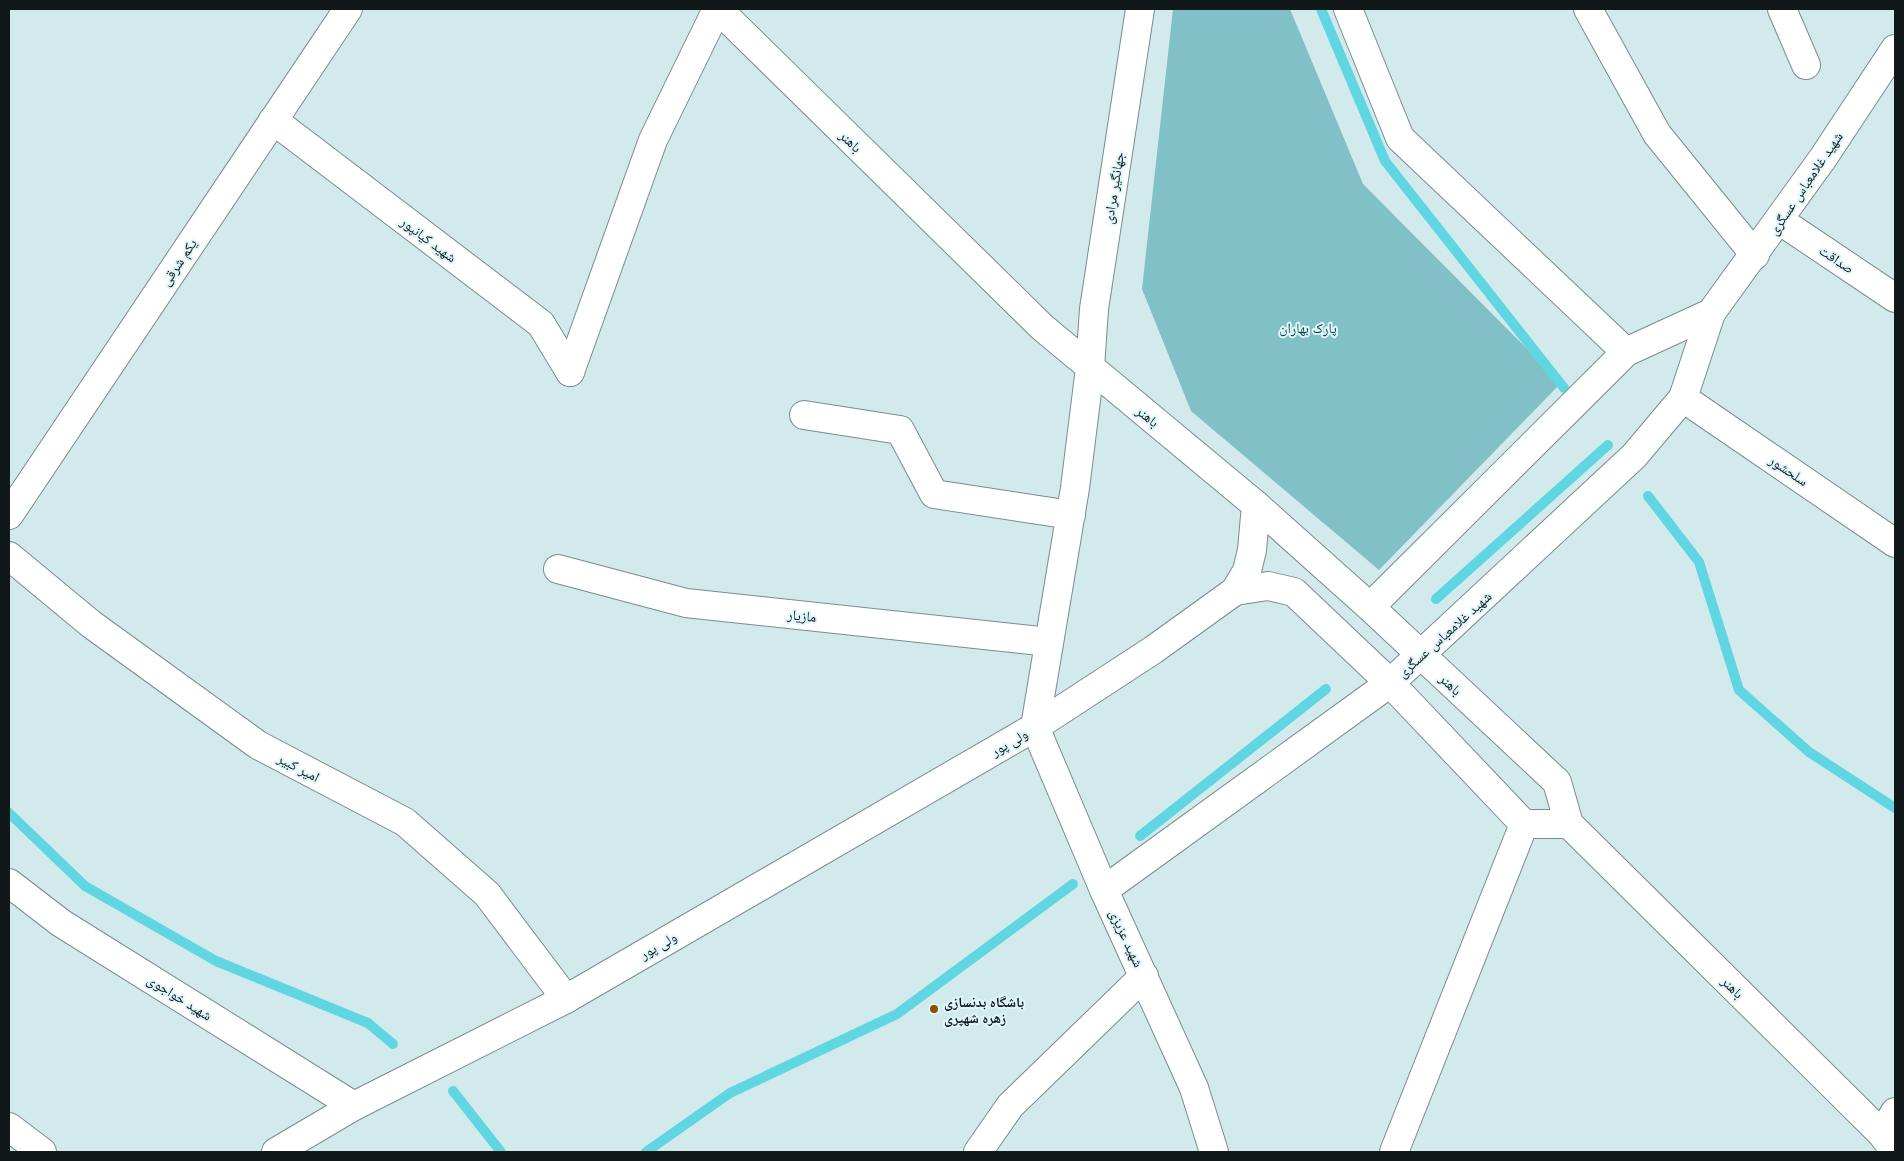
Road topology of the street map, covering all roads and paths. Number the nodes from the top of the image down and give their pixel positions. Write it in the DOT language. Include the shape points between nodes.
graph roads {
  1 [pos="348,9"];
  2 [pos="717,9"];
  3 [pos="1140,9"];
  4 [pos="1348,9"];
  5 [pos="1588,9"];
  6 [pos="1782,9"];
  7 [pos="1806,65"];
  8 [pos="1891,65"];
  9 [pos="274,120"];
  10 [pos="1779,220"];
  11 [pos="1755,255"];
  12 [pos="1895,298"];
  13 [pos="1711,313"];
  14 [pos="1626,352"];
  15 [pos="1090,368"];
  16 [pos="1683,398"];
  17 [pos="804,415"];
  18 [pos="1256,505"];
  19 [pos="9,515"];
  20 [pos="1071,515"];
  21 [pos="1895,543"];
  22 [pos="9,556"];
  23 [pos="558,570"];
  24 [pos="1235,591"];
  25 [pos="1370,607"];
  26 [pos="1049,642"];
  27 [pos="1421,656"];
  28 [pos="1390,683"];
  29 [pos="1034,727"];
  30 [pos="1524,824"];
  31 [pos="1570,824"];
  32 [pos="9,882"];
  33 [pos="1104,890"];
  34 [pos="1144,976"];
  35 [pos="566,999"];
  36 [pos="354,1106"];
  37 [pos="9,1127"];
  38 [pos="1891,1133"];
  39 [pos="42,1152"];
  40 [pos="276,1152"];
  41 [pos="978,1152"];
  42 [pos="1214,1152"];
  43 [pos="1394,1152"];
  1 -- 9 [label="street, یکم شرقی"];
  2 -- 9 [label="street, شهید کیانپور" via="653,140 570,372 541,324"];
  2 -- 15 [label="street, باهنر" via="1042,327"];
  3 -- 15 [label="street, جهانگیر مرادی" via="1094,310"];
  4 -- 14 [label="street" via="1400,138"];
  5 -- 11 [label="street" via="1657,134"];
  6 -- 7 [label="street"];
  8 -- 10 [label="street, شهید غلامعباس عسگری"];
  9 -- 19 [label="street, یکم شرقی"];
  10 -- 11 [label="street, شهید غلامعباس عسگری"];
  10 -- 12 [label="street, صداقت"];
  11 -- 13 [label="street, شهید غلامعباس عسگری"];
  13 -- 14 [label="street, شهید غلامعباس عسگری"];
  13 -- 16 [label="street, شهید غلامعباس عسگری"];
  14 -- 25 [label="street, شهید غلامعباس عسگری"];
  15 -- 18 [label="street, باهنر"];
  15 -- 20 [label="street, ولی پور"];
  16 -- 21 [label="street, سلحشور"];
  16 -- 27 [label="street, شهید غلامعباس عسگری" via="1606,484"];
  17 -- 20 [label="street" via="900,430 934,494"];
  18 -- 24 [label="street, ولی پور" via="1247,571"];
  18 -- 25 [label="street, باهنر"];
  20 -- 26 [label="street, ولی پور"];
  22 -- 35 [label="street, امیر کبیر" via="91,624 258,745 405,822 487,894"];
  23 -- 26 [label="street, مازیار" via="686,603"];
  24 -- 28 [label="street" via="1268,586 1294,592"];
  24 -- 29 [label="street, ولی پور" via="1154,650"];
  25 -- 27 [label="street, باهنر"];
  26 -- 29 [label="street, ولی پور"];
  27 -- 28 [label="street, شهید غلامعباس عسگری"];
  27 -- 31 [label="street, باهنر" via="1556,782"];
  28 -- 30 [label="street"];
  28 -- 33 [label="street, شهید غلامعباس عسگری"];
  29 -- 33 [label="street, شهید عزیزی"];
  29 -- 35 [label="street, ولی پور"];
  30 -- 31 [label="street"];
  30 -- 43 [label="street"];
  31 -- 38 [label="street, باهنر"];
  32 -- 36 [label="street, شهید خواجوی" via="61,923"];
  33 -- 34 [label="street, شهید عزیزی"];
  34 -- 41 [label="street" via="1010,1106"];
  34 -- 42 [label="street, شهید عزیزی" via="1194,1088"];
  35 -- 36 [label="street, ولی پور"];
  36 -- 40 [label="street, ولی پور"];
  37 -- 39 [label="street"];
}
